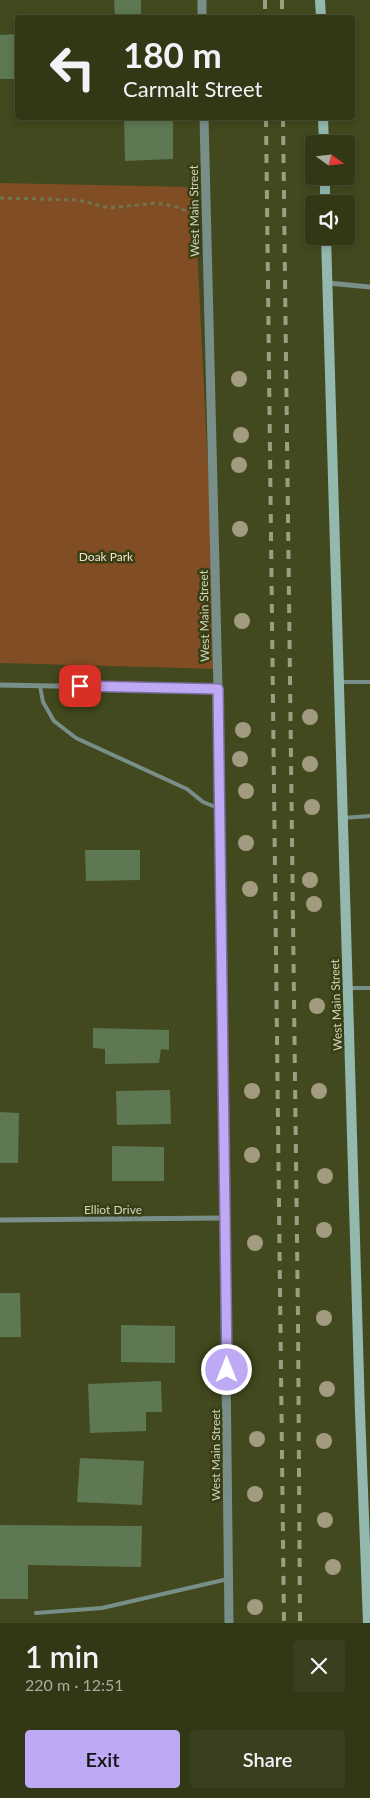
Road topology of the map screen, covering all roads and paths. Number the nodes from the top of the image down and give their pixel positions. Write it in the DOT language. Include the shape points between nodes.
graph roads {
  1 [pos="202,0"];
  2 [pos="320,0"];
  3 [pos="202,15"];
  4 [pos="321,15"];
  5 [pos="204,120"];
  6 [pos="323,120"];
  7 [pos="324,135"];
  8 [pos="0,198"];
  9 [pos="207,218"];
  10 [pos="326,245"];
  11 [pos="328,283"];
  12 [pos="370,287"];
  13 [pos="339,682"];
  14 [pos="370,682"];
  15 [pos="0,685"];
  16 [pos="40,686"];
  17 [pos="218,689"];
  18 [pos="220,809"];
  19 [pos="370,816"];
  20 [pos="343,818"];
  21 [pos="348,988"];
  22 [pos="370,988"];
  23 [pos="225,1218"];
  24 [pos="0,1220"];
  25 [pos="228,1579"];
  26 [pos="36,1613"];
  27 [pos="229,1623"];
  28 [pos="368,1623"];
  1 -- 3 [label="street"];
  2 -- 4 [label="main road"];
  5 -- 9 [label="street, West Main Street"];
  6 -- 7 [label="main road"];
  8 -- 9 [label="path" via="78,200 109,208 155,203"];
  9 -- 17 [label="street, West Main Street"];
  10 -- 11 [label="main road, West Main Street"];
  11 -- 12 [label="street"];
  11 -- 13 [label="main road, West Main Street"];
  13 -- 14 [label="lane"];
  13 -- 20 [label="main road, West Main Street"];
  15 -- 16 [label="street"];
  16 -- 17 [label="street"];
  16 -- 18 [label="lane" via="43,702 54,721 76,738 187,789 203,802"];
  17 -- 18 [label="street, West Main Street"];
  18 -- 23 [label="street, West Main Street"];
  19 -- 20 [label="lane"];
  20 -- 21 [label="main road, West Main Street"];
  21 -- 22 [label="lane"];
  21 -- 28 [label="main road, West Main Street"];
  23 -- 24 [label="street, Elliot Drive"];
  23 -- 25 [label="street, West Main Street"];
  25 -- 26 [label="lane" via="102,1608"];
  25 -- 27 [label="street, West Main Street"];
}
